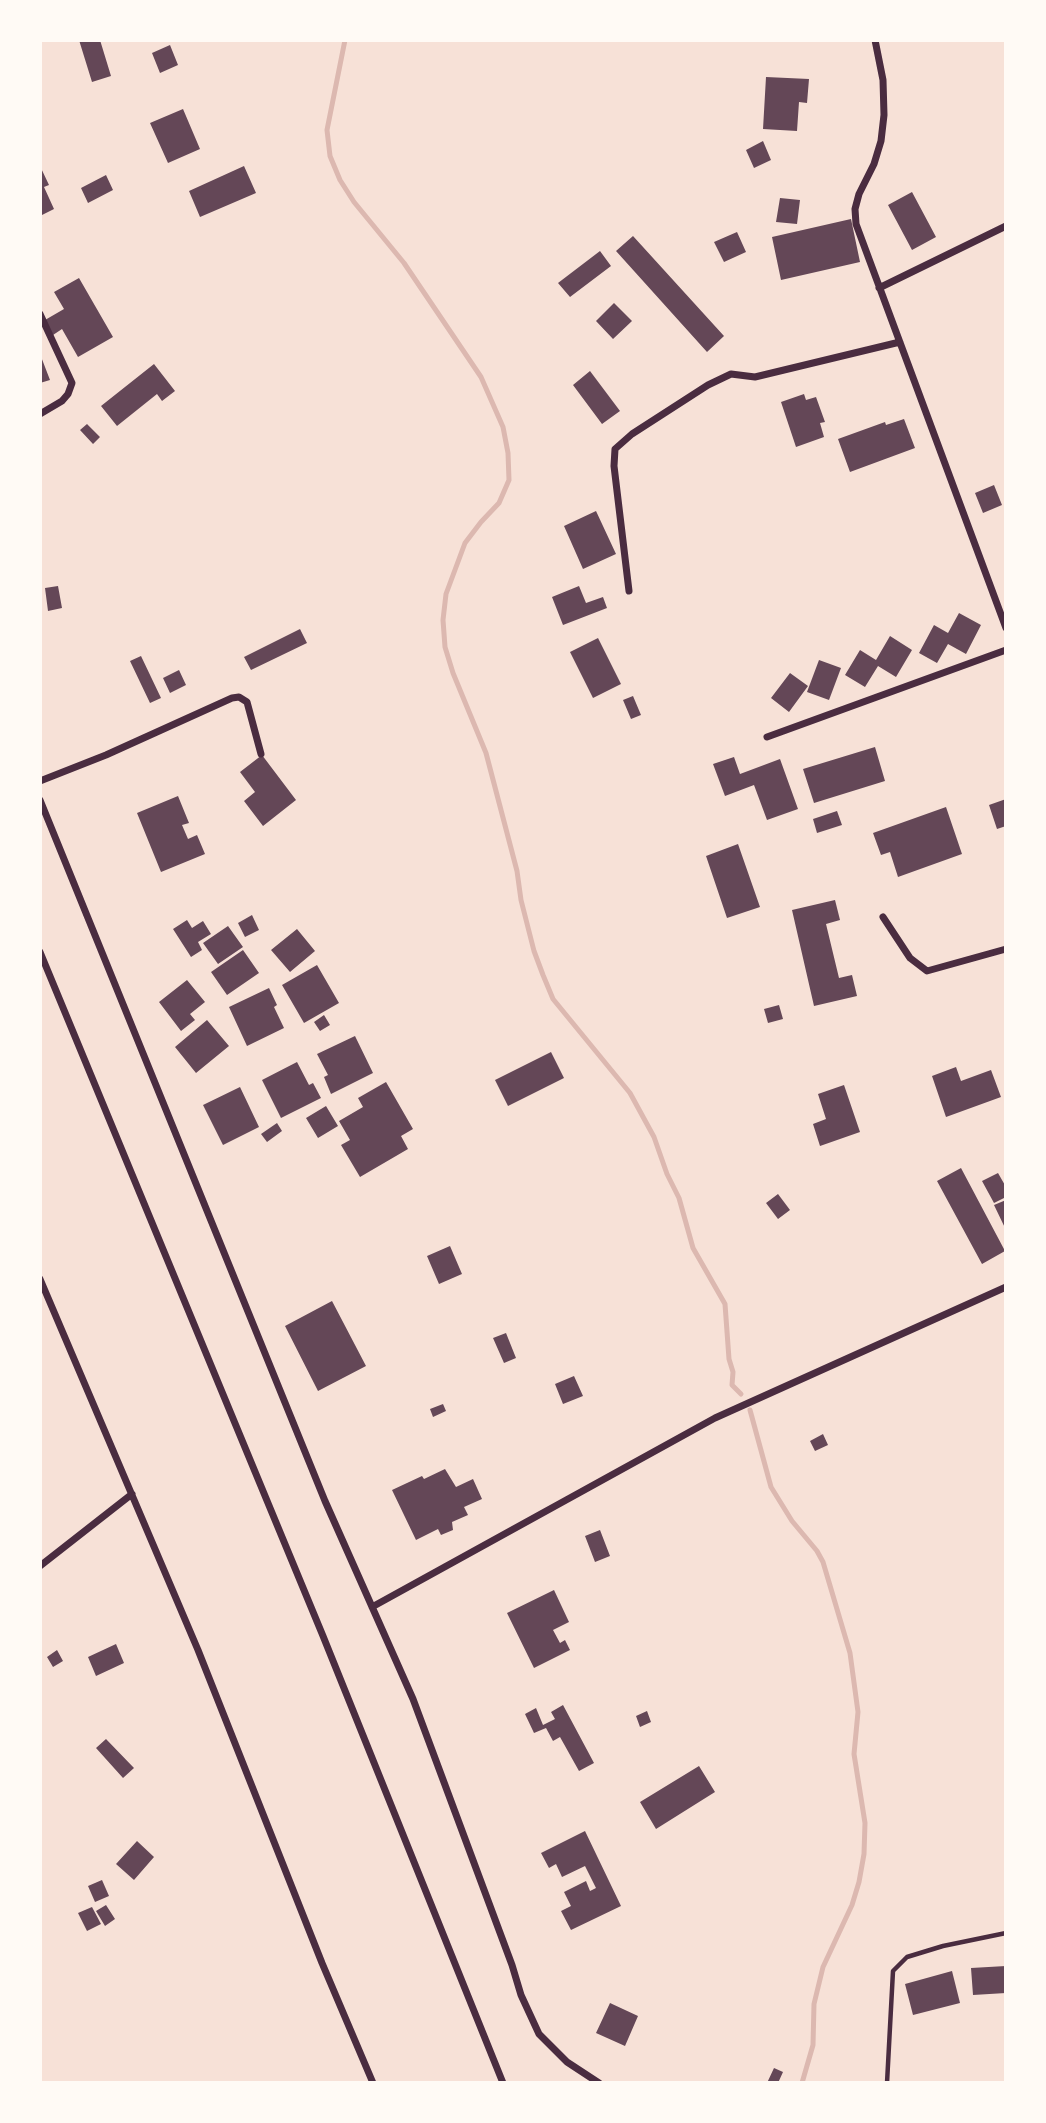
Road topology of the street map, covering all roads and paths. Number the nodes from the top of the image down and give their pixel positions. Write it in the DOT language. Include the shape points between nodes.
graph roads {
  1 [pos="875,40"];
  2 [pos="1006,226"];
  3 [pos="879,288"];
  4 [pos="40,314"];
  5 [pos="900,342"];
  6 [pos="40,414"];
  7 [pos="629,591"];
  8 [pos="1006,628"];
  9 [pos="1006,650"];
  10 [pos="766,737"];
  11 [pos="261,754"];
  12 [pos="40,781"];
  13 [pos="40,800"];
  14 [pos="883,917"];
  15 [pos="1006,949"];
  16 [pos="40,953"];
  17 [pos="40,1279"];
  18 [pos="1006,1287"];
  19 [pos="132,1494"];
  20 [pos="40,1566"];
  21 [pos="372,1607"];
  22 [pos="1006,1933"];
  23 [pos="373,2083"];
  24 [pos="503,2083"];
  25 [pos="599,2083"];
  26 [pos="887,2083"];
  1 -- 3 [label="street" via="883,80 881,141 855,209"];
  2 -- 3 [label="street"];
  3 -- 5 [label="street"];
  4 -- 6 [label="street" via="72,383 62,401"];
  5 -- 7 [label="street" via="755,377 731,374 615,449"];
  5 -- 8 [label="street"];
  9 -- 10 [label="street"];
  11 -- 12 [label="street" via="247,702 239,697"];
  13 -- 21 [label="street" via="324,1501"];
  14 -- 15 [label="street" via="910,958 926,971"];
  16 -- 24 [label="street"];
  17 -- 19 [label="street"];
  18 -- 21 [label="street" via="715,1418"];
  19 -- 20 [label="street"];
  19 -- 23 [label="street"];
  21 -- 25 [label="street" via="413,1699 539,2034 567,2062"];
  22 -- 26 [label="lane" via="907,1957 893,1971"];
}
